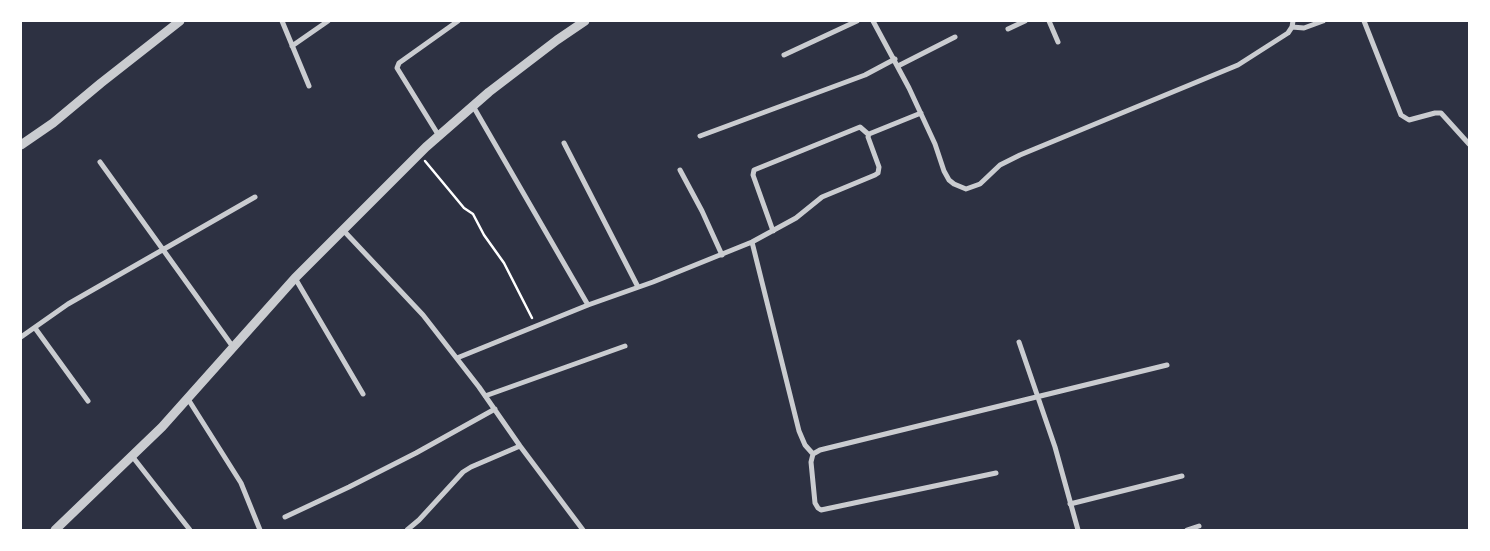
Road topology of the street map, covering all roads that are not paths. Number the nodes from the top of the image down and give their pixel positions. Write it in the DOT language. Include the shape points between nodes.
graph roads {
  1 [pos="180,21"];
  2 [pos="282,21"];
  3 [pos="328,21"];
  4 [pos="458,21"];
  5 [pos="585,21"];
  6 [pos="857,21"];
  7 [pos="873,21"];
  8 [pos="1025,21"];
  9 [pos="1049,21"];
  10 [pos="1323,21"];
  11 [pos="1364,21"];
  12 [pos="1292,24"];
  13 [pos="1008,29"];
  14 [pos="955,37"];
  15 [pos="1058,42"];
  16 [pos="292,46"];
  17 [pos="784,55"];
  18 [pos="895,60"];
  19 [pos="898,66"];
  20 [pos="309,86"];
  21 [pos="473,106"];
  22 [pos="921,113"];
  23 [pos="868,134"];
  24 [pos="439,136"];
  25 [pos="700,136"];
  26 [pos="564,143"];
  27 [pos="1469,144"];
  28 [pos="21,145"];
  29 [pos="100,162"];
  30 [pos="680,170"];
  31 [pos="255,197"];
  32 [pos="343,230"];
  33 [pos="773,231"];
  34 [pos="752,242"];
  35 [pos="163,248"];
  36 [pos="722,255"];
  37 [pos="295,278"];
  38 [pos="638,288"];
  39 [pos="588,305"];
  40 [pos="35,328"];
  41 [pos="21,337"];
  42 [pos="1019,342"];
  43 [pos="625,346"];
  44 [pos="234,347"];
  45 [pos="457,358"];
  46 [pos="1167,365"];
  47 [pos="363,394"];
  48 [pos="485,396"];
  49 [pos="1038,397"];
  50 [pos="188,399"];
  51 [pos="88,401"];
  52 [pos="494,409"];
  53 [pos="520,446"];
  54 [pos="813,454"];
  55 [pos="132,456"];
  56 [pos="996,473"];
  57 [pos="1182,476"];
  58 [pos="1070,504"];
  59 [pos="285,517"];
  60 [pos="1199,526"];
  61 [pos="55,530"];
  62 [pos="190,530"];
  63 [pos="260,530"];
  64 [pos="407,530"];
  65 [pos="583,530"];
  66 [pos="1078,530"];
  67 [pos="1187,530"];
  1 -- 28 [label="street"];
  2 -- 16 [label="street"];
  3 -- 16 [label="street"];
  4 -- 24 [label="street" via="399,63 397,68"];
  5 -- 21 [label="street"];
  6 -- 17 [label="street"];
  7 -- 18 [label="street"];
  8 -- 13 [label="street"];
  9 -- 15 [label="street"];
  10 -- 12 [label="street" via="1304,28"];
  11 -- 27 [label="street" via="1401,115 1409,120 1441,113"];
  12 -- 22 [label="street" via="1288,33 1232,68 1020,155 1000,165 980,184 966,189 949,180"];
  14 -- 19 [label="street"];
  16 -- 20 [label="street"];
  18 -- 19 [label="street"];
  18 -- 25 [label="street" via="865,75"];
  19 -- 22 [label="street"];
  21 -- 24 [label="street"];
  21 -- 39 [label="street"];
  22 -- 23 [label="street"];
  23 -- 33 [label="street" via="879,166 876,174 822,197"];
  23 -- 33 [label="street" via="860,127 754,170"];
  24 -- 32 [label="street"];
  26 -- 38 [label="street"];
  29 -- 35 [label="street"];
  30 -- 36 [label="street"];
  31 -- 35 [label="street"];
  32 -- 37 [label="street"];
  32 -- 45 [label="street" via="423,315"];
  33 -- 34 [label="street"];
  34 -- 36 [label="street"];
  34 -- 54 [label="street" via="799,431"];
  35 -- 40 [label="street" via="68,304"];
  35 -- 44 [label="street"];
  36 -- 38 [label="street"];
  37 -- 44 [label="street"];
  37 -- 47 [label="street"];
  38 -- 39 [label="street"];
  39 -- 45 [label="street"];
  40 -- 41 [label="street"];
  40 -- 51 [label="street"];
  42 -- 49 [label="street"];
  43 -- 48 [label="street"];
  44 -- 50 [label="street"];
  45 -- 48 [label="street"];
  46 -- 49 [label="street"];
  48 -- 52 [label="street"];
  49 -- 54 [label="street"];
  49 -- 58 [label="street"];
  50 -- 55 [label="street"];
  50 -- 63 [label="street" via="241,483"];
  52 -- 53 [label="street"];
  52 -- 59 [label="street" via="408,457"];
  53 -- 64 [label="street" via="471,466"];
  53 -- 65 [label="street"];
  54 -- 56 [label="street" via="815,503 822,510"];
  55 -- 61 [label="street"];
  55 -- 62 [label="street"];
  57 -- 58 [label="street"];
  58 -- 66 [label="street"];
  60 -- 67 [label="street"];
}
